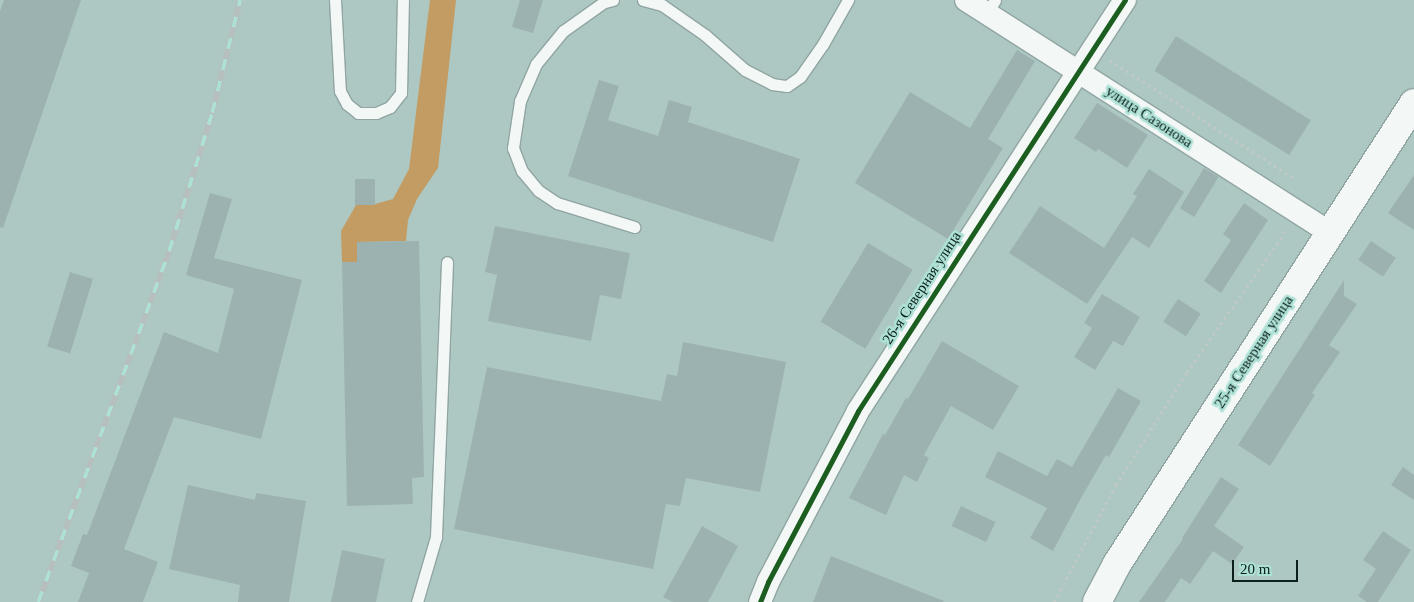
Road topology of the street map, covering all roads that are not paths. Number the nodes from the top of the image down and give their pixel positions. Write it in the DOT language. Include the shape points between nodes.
graph roads {
  1 [pos="335,0"];
  2 [pos="403,0"];
  3 [pos="613,0"];
  4 [pos="643,0"];
  5 [pos="848,0"];
  6 [pos="966,0"];
  7 [pos="1125,0"];
  8 [pos="991,6"];
  9 [pos="1078,72"];
  10 [pos="1414,103"];
  11 [pos="634,227"];
  12 [pos="1331,233"];
  13 [pos="447,262"];
  14 [pos="417,602"];
  15 [pos="760,602"];
  16 [pos="1097,602"];
  1 -- 2 [label="lane" via="340,90 347,104 358,113 376,114 390,107 401,93"];
  3 -- 11 [label="lane" via="604,2 564,31 536,64 520,101 513,148 522,171 539,190 557,203"];
  4 -- 5 [label="lane" via="662,5 705,35 745,70 772,84 787,86 800,77"];
  6 -- 8 [label="street, улица Сазонова"];
  7 -- 9 [label="street, 26-я Северная улица"];
  8 -- 9 [label="street, улица Сазонова"];
  9 -- 12 [label="street, улица Сазонова"];
  9 -- 15 [label="street, 26-я Северная улица" via="858,411"];
  10 -- 12 [label="main road, 25-я Северная улица"];
  12 -- 16 [label="main road, 25-я Северная улица" via="1117,564"];
  13 -- 14 [label="lane" via="436,537"];
}
